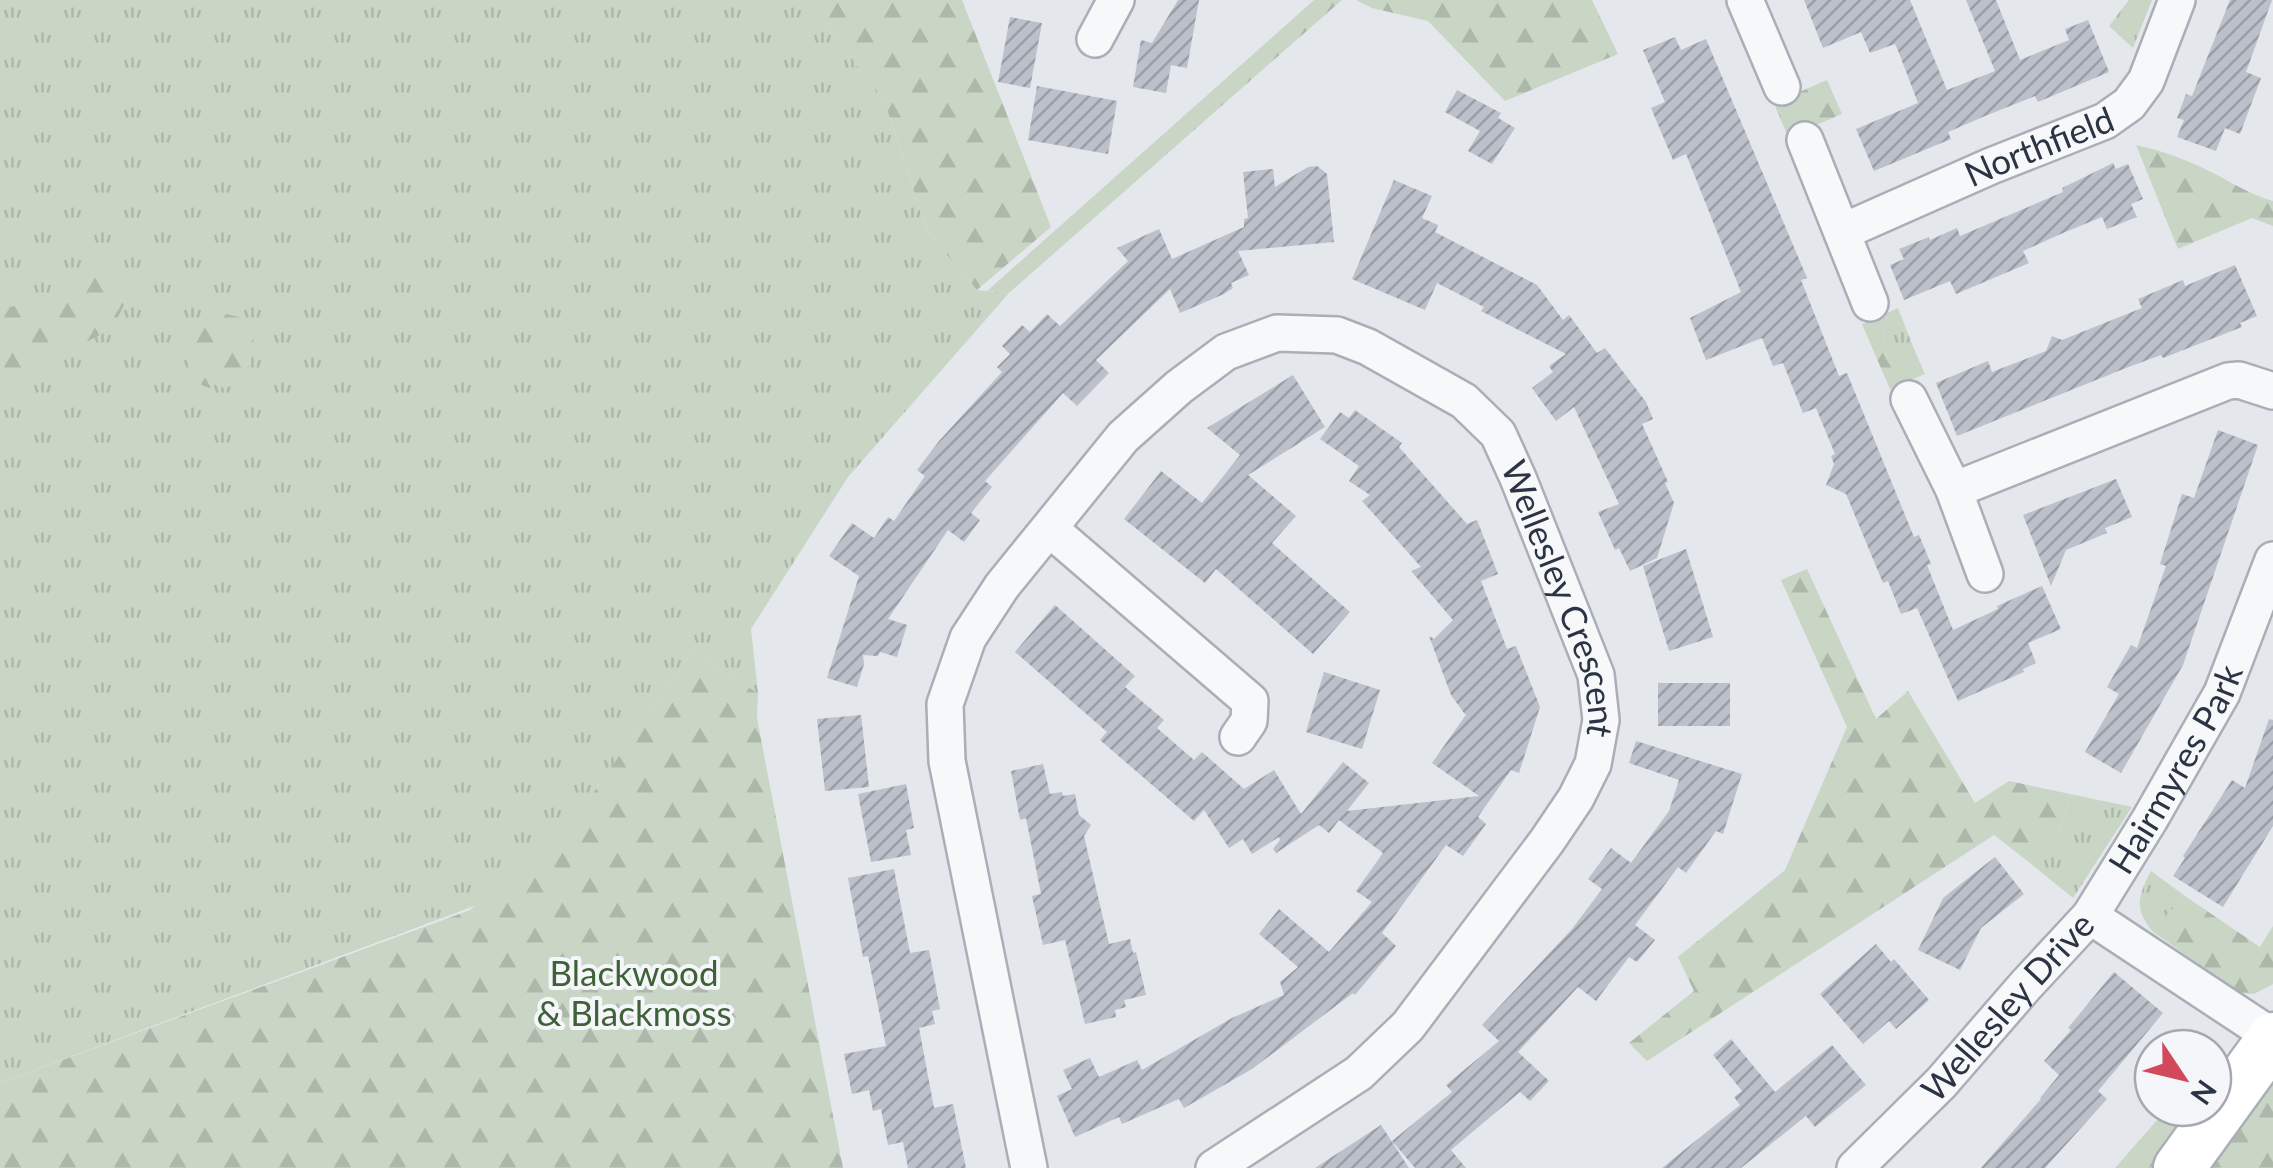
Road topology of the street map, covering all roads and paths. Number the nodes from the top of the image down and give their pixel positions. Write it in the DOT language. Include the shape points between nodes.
graph roads {
  1 [pos="1116,0"];
  2 [pos="1745,0"];
  3 [pos="2177,0"];
  4 [pos="1095,39"];
  5 [pos="1782,87"];
  6 [pos="1805,140"];
  7 [pos="1842,232"];
  8 [pos="1870,302"];
  9 [pos="2273,391"];
  10 [pos="1909,399"];
  11 [pos="1954,490"];
  12 [pos="1050,529"];
  13 [pos="2273,560"];
  14 [pos="1985,574"];
  15 [pos="1238,737"];
  16 [pos="2090,916"];
  17 [pos="2273,1038"];
  18 [pos="1029,1168"];
  19 [pos="1214,1168"];
  20 [pos="1854,1168"];
  21 [pos="2179,1168"];
  1 -- 4 [label="street"];
  2 -- 5 [label="street"];
  3 -- 7 [label="street, Northfield" via="2146,81 2129,104"];
  6 -- 7 [label="street"];
  7 -- 8 [label="street"];
  9 -- 11 [label="street" via="2228,381"];
  10 -- 11 [label="street"];
  11 -- 14 [label="street"];
  12 -- 15 [label="street" via="1250,701 1250,721"];
  12 -- 18 [label="street, Wellesley Crescent" via="968,638 946,704 947,761"];
  12 -- 19 [label="street, Wellesley Crescent" via="1123,437 1226,352 1277,333 1337,335 1464,401 1498,434 1596,674 1601,720 1593,764 1576,798 1408,1026 1359,1073"];
  13 -- 16 [label="street, Hairmyres Park" via="2222,693"];
  16 -- 17 [label="street, Wellesley Drive"];
  16 -- 20 [label="street, Wellesley Drive" via="1941,1084"];
  17 -- 21 [label="street"];
}
